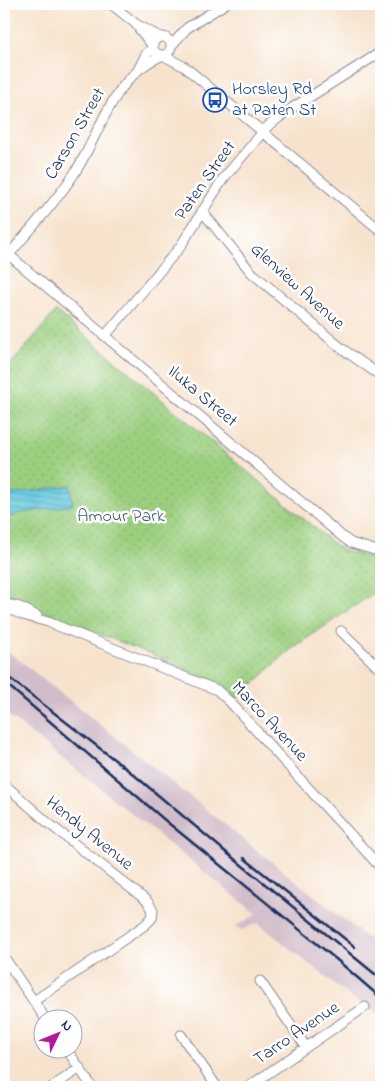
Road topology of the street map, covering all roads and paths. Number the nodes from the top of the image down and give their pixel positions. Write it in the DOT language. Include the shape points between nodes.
graph roads {
  1 [pos="111,4"];
  2 [pos="224,4"];
  3 [pos="136,24"];
  4 [pos="187,28"];
  5 [pos="161,37"];
  6 [pos="152,47"];
  7 [pos="171,47"];
  8 [pos="381,52"];
  9 [pos="162,56"];
  10 [pos="185,67"];
  11 [pos="138,70"];
  12 [pos="263,131"];
  13 [pos="202,211"];
  14 [pos="381,231"];
  15 [pos="6,258"];
  16 [pos="105,336"];
  17 [pos="381,376"];
  18 [pos="381,552"];
  19 [pos="4,603"];
  20 [pos="4,607"];
  21 [pos="46,621"];
  22 [pos="341,631"];
  23 [pos="381,670"];
  24 [pos="4,784"];
  25 [pos="381,868"];
  26 [pos="4,958"];
  27 [pos="260,981"];
  28 [pos="34,1001"];
  29 [pos="39,1008"];
  30 [pos="364,1008"];
  31 [pos="181,1035"];
  32 [pos="306,1047"];
  33 [pos="73,1058"];
  34 [pos="80,1068"];
  35 [pos="52,1087"];
  36 [pos="92,1087"];
  37 [pos="217,1087"];
  38 [pos="248,1087"];
  1 -- 3 [label="street"];
  2 -- 4 [label="street"];
  3 -- 5 [label="street"];
  3 -- 6 [label="street"];
  4 -- 5 [label="street"];
  4 -- 7 [label="street"];
  5 -- 6 [label="street"];
  5 -- 7 [label="street" via="169,40"];
  6 -- 9 [label="street"];
  6 -- 11 [label="street, Carson Street"];
  7 -- 9 [label="street"];
  7 -- 10 [label="street"];
  8 -- 12 [label="street, Paten Street" via="289,110"];
  9 -- 10 [label="street"];
  9 -- 11 [label="street, Carson Street"];
  10 -- 12 [label="street"];
  11 -- 15 [label="street, Carson Street" via="109,105 74,174"];
  12 -- 13 [label="street, Paten Street" via="223,179"];
  12 -- 14 [label="street"];
  13 -- 16 [label="street, Paten Street" via="180,247"];
  13 -- 17 [label="street, Glenview Avenue" via="250,272 341,348"];
  15 -- 16 [label="street, Iluka Street"];
  16 -- 18 [label="street, Iluka Street" via="344,538"];
  19 -- 21 [label="street, Marco Avenue"];
  20 -- 21 [label="street, Marco Avenue" via="23,616"];
  21 -- 25 [label="street, Marco Avenue" via="222,693"];
  22 -- 23 [label="street"];
  24 -- 28 [label="street, Hendy Avenue" via="158,909 145,925"];
  26 -- 28 [label="street"];
  27 -- 32 [label="street"];
  28 -- 29 [label="street"];
  30 -- 32 [label="street, Tarro Avenue"];
  31 -- 37 [label="street"];
  32 -- 38 [label="street, Tarro Avenue"];
  33 -- 34 [label="street"];
  34 -- 35 [label="street"];
  34 -- 36 [label="street"];
}
